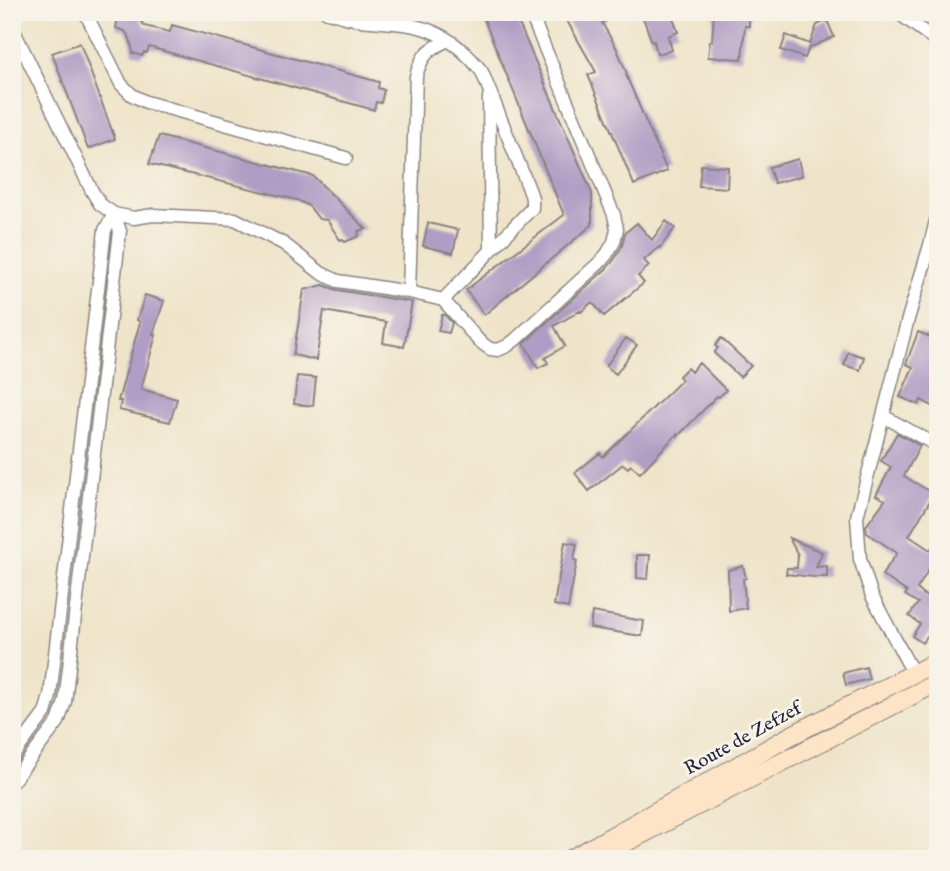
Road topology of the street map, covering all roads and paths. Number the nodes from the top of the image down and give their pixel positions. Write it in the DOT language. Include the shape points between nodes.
graph roads {
  1 [pos="85,12"];
  2 [pos="327,12"];
  3 [pos="530,12"];
  4 [pos="897,12"];
  5 [pos="12,27"];
  6 [pos="448,40"];
  7 [pos="938,42"];
  8 [pos="489,89"];
  9 [pos="346,158"];
  10 [pos="938,213"];
  11 [pos="114,214"];
  12 [pos="934,247"];
  13 [pos="491,250"];
  14 [pos="409,292"];
  15 [pos="443,300"];
  16 [pos="883,416"];
  17 [pos="938,446"];
  18 [pos="938,661"];
  19 [pos="913,673"];
  20 [pos="938,682"];
  21 [pos="12,757"];
  22 [pos="12,782"];
  23 [pos="572,859"];
  24 [pos="600,859"];
  1 -- 9 [label="street" via="121,84 132,95"];
  2 -- 6 [label="street" via="413,26"];
  3 -- 15 [label="street" via="614,215 614,242 599,263 515,340 498,350 479,341"];
  4 -- 7 [label="street"];
  5 -- 11 [label="street" via="92,191"];
  6 -- 8 [label="street" via="472,59"];
  6 -- 14 [label="street" via="427,51 416,76"];
  8 -- 13 [label="street"];
  8 -- 13 [label="street" via="532,198 532,208"];
  10 -- 12 [label="street"];
  11 -- 14 [label="street" via="234,219 284,244 321,274"];
  11 -- 21 [label="street" via="105,230 50,696 45,713"];
  11 -- 22 [label="street" via="120,231 65,702 58,722"];
  12 -- 16 [label="street" via="908,319"];
  13 -- 15 [label="street"];
  14 -- 15 [label="street"];
  16 -- 17 [label="street"];
  16 -- 19 [label="street" via="857,517 860,559 872,596"];
  18 -- 19 [label="main road, Route de Zefzef"];
  19 -- 23 [label="main road, Route de Zefzef" via="780,741"];
  20 -- 24 [label="main road, Route de Zefzef"];
}
